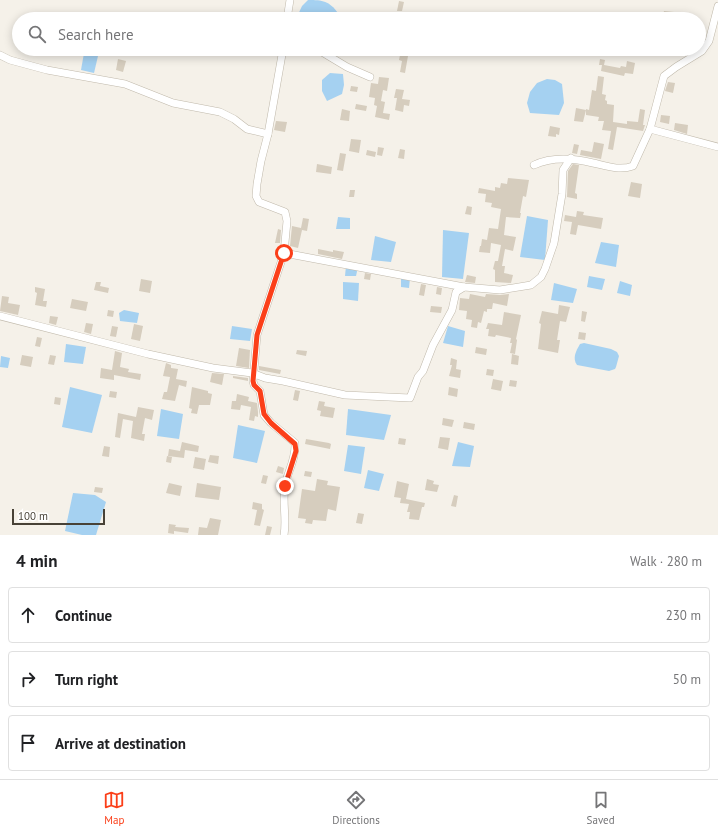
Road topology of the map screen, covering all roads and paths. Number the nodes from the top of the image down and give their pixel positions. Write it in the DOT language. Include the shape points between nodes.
graph roads {
  1 [pos="290,0"];
  2 [pos="718,6"];
  3 [pos="288,12"];
  4 [pos="706,45"];
  5 [pos="0,55"];
  6 [pos="281,56"];
  7 [pos="329,56"];
  8 [pos="694,56"];
  9 [pos="370,77"];
  10 [pos="650,129"];
  11 [pos="268,134"];
  12 [pos="718,147"];
  13 [pos="570,158"];
  14 [pos="534,165"];
  15 [pos="284,253"];
  16 [pos="464,287"];
  17 [pos="0,316"];
  18 [pos="253,374"];
  19 [pos="284,535"];
  1 -- 3 [label="street"];
  2 -- 4 [label="street"];
  5 -- 11 [label="street" via="47,70 125,84 173,103 220,112 246,128"];
  6 -- 11 [label="street"];
  7 -- 9 [label="street"];
  8 -- 10 [label="street" via="664,76"];
  10 -- 12 [label="street"];
  10 -- 13 [label="street" via="633,166 606,166"];
  11 -- 15 [label="street" via="256,196 258,202 285,212 287,221"];
  13 -- 14 [label="street" via="548,160"];
  13 -- 16 [label="street" via="563,170 554,243 541,277 531,285 514,289"];
  15 -- 16 [label="street"];
  15 -- 18 [label="street" via="257,335"];
  16 -- 18 [label="street" via="456,292 452,310 433,345 410,398 345,395"];
  17 -- 18 [label="street" via="148,354"];
  18 -- 19 [label="street" via="254,385 260,391 264,414 295,444 296,451 285,486"];
}
